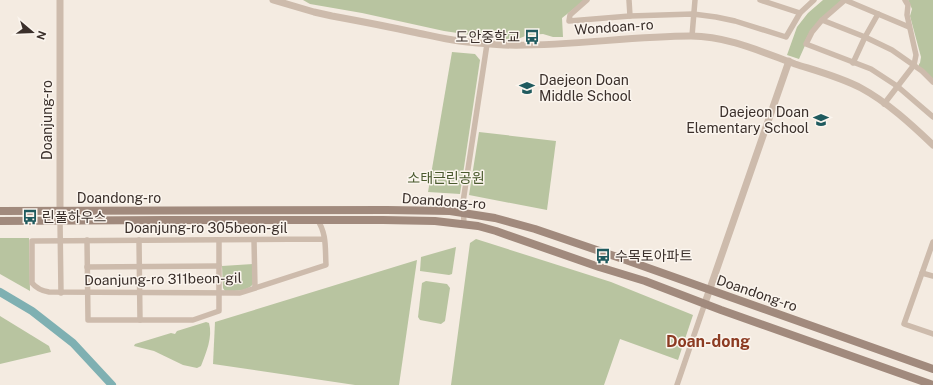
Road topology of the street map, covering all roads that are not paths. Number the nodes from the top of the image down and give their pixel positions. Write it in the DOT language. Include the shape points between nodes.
graph roads {
  1 [pos="60,0"];
  2 [pos="273,0"];
  3 [pos="587,0"];
  4 [pos="629,0"];
  5 [pos="695,0"];
  6 [pos="760,0"];
  7 [pos="814,0"];
  8 [pos="845,0"];
  9 [pos="905,0"];
  10 [pos="800,13"];
  11 [pos="694,14"];
  12 [pos="878,14"];
  13 [pos="630,16"];
  14 [pos="822,20"];
  15 [pos="909,28"];
  16 [pos="692,36"];
  17 [pos="865,37"];
  18 [pos="487,44"];
  19 [pos="789,61"];
  20 [pos="853,63"];
  21 [pos="914,65"];
  22 [pos="933,82"];
  23 [pos="897,86"];
  24 [pos="884,104"];
  25 [pos="933,117"];
  26 [pos="933,145"];
  27 [pos="0,211"];
  28 [pos="60,211"];
  29 [pos="463,213"];
  30 [pos="317,219"];
  31 [pos="332,219"];
  32 [pos="0,221"];
  33 [pos="60,221"];
  34 [pos="464,224"];
  35 [pos="324,237"];
  36 [pos="60,240"];
  37 [pos="87,240"];
  38 [pos="139,240"];
  39 [pos="219,240"];
  40 [pos="254,240"];
  41 [pos="933,243"];
  42 [pos="219,266"];
  43 [pos="87,267"];
  44 [pos="140,267"];
  45 [pos="922,273"];
  46 [pos="933,276"];
  47 [pos="255,288"];
  48 [pos="709,290"];
  49 [pos="61,293"];
  50 [pos="88,293"];
  51 [pos="140,293"];
  52 [pos="219,293"];
  53 [pos="705,303"];
  54 [pos="140,320"];
  55 [pos="933,334"];
  56 [pos="933,369"];
  57 [pos="677,385"];
  58 [pos="933,385"];
  1 -- 28 [label="street, Doanjung-ro"];
  2 -- 18 [label="street, Wondoan-ro" via="332,16 459,41"];
  3 -- 13 [label="street" via="570,15 568,21"];
  4 -- 13 [label="street"];
  5 -- 11 [label="street"];
  6 -- 10 [label="street"];
  7 -- 10 [label="street"];
  8 -- 12 [label="street"];
  8 -- 14 [label="street"];
  9 -- 15 [label="street" via="908,5"];
  10 -- 11 [label="street" via="786,37 735,21"];
  11 -- 13 [label="street"];
  11 -- 16 [label="street"];
  12 -- 15 [label="street"];
  12 -- 17 [label="street"];
  14 -- 17 [label="street"];
  14 -- 20 [label="street" via="806,44"];
  15 -- 21 [label="street" via="916,54"];
  16 -- 18 [label="street, Wondoan-ro" via="527,45"];
  16 -- 19 [label="street, Wondoan-ro" via="737,44"];
  17 -- 20 [label="street"];
  17 -- 21 [label="street" via="892,50"];
  18 -- 29 [label="street"];
  19 -- 24 [label="street, Wondoan-ro" via="860,88"];
  19 -- 48 [label="street"];
  20 -- 23 [label="street" via="871,69"];
  21 -- 22 [label="street"];
  21 -- 23 [label="street"];
  23 -- 24 [label="street"];
  23 -- 25 [label="street"];
  24 -- 26 [label="street, Wondoan-ro"];
  27 -- 28 [label="main road, Doandong-ro"];
  28 -- 29 [label="main road, Doandong-ro" via="387,210"];
  28 -- 33 [label="main road, Doanjung-ro"];
  29 -- 34 [label="street"];
  29 -- 48 [label="main road, Doandong-ro" via="495,218 535,229"];
  30 -- 31 [label="main road, Doandong-ro"];
  30 -- 33 [label="main road, Doandong-ro"];
  30 -- 35 [label="street"];
  31 -- 34 [label="main road, Doandong-ro"];
  31 -- 35 [label="street"];
  32 -- 33 [label="main road, Doandong-ro"];
  33 -- 36 [label="street, Doanjung-ro"];
  34 -- 53 [label="main road, Doandong-ro" via="496,231"];
  35 -- 40 [label="street, Doanjung-ro 305beon-gil"];
  35 -- 47 [label="street, Doanjung-ro 311beon-gil" via="326,265"];
  36 -- 37 [label="street, Doanjung-ro 305beon-gil"];
  36 -- 49 [label="street, Doanjung-ro"];
  36 -- 49 [label="street" via="32,240 32,283 43,291"];
  37 -- 38 [label="street, Doanjung-ro 305beon-gil"];
  37 -- 43 [label="street"];
  38 -- 39 [label="street, Doanjung-ro 305beon-gil"];
  38 -- 44 [label="street"];
  39 -- 40 [label="street, Doanjung-ro 305beon-gil"];
  39 -- 42 [label="street"];
  40 -- 47 [label="street"];
  41 -- 45 [label="street"];
  42 -- 44 [label="street"];
  42 -- 52 [label="street"];
  43 -- 44 [label="street"];
  43 -- 50 [label="street"];
  44 -- 51 [label="street"];
  45 -- 46 [label="street"];
  45 -- 55 [label="street" via="904,324"];
  47 -- 52 [label="street, Doanjung-ro 311beon-gil" via="240,293"];
  48 -- 53 [label="street"];
  48 -- 56 [label="main road, Doandong-ro"];
  49 -- 50 [label="street, Doanjung-ro 311beon-gil"];
  50 -- 51 [label="street, Doanjung-ro 311beon-gil"];
  50 -- 54 [label="street" via="88,320"];
  51 -- 52 [label="street, Doanjung-ro 311beon-gil"];
  51 -- 54 [label="street"];
  52 -- 54 [label="street" via="219,311 193,320"];
  53 -- 57 [label="street, Doandong-ro"];
  53 -- 58 [label="main road, Doandong-ro"];
}
